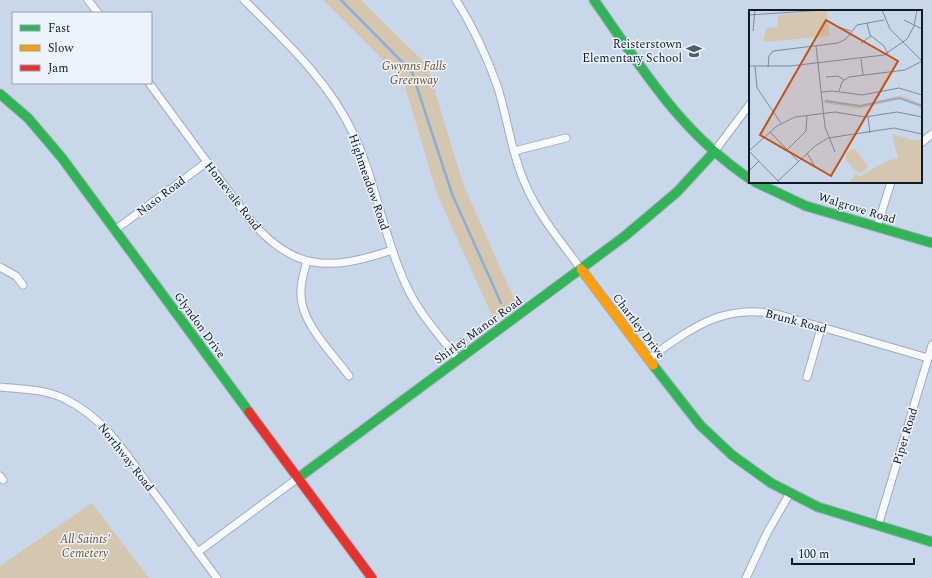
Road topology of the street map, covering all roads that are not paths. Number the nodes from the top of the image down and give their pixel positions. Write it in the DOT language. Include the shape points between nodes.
graph roads {
  1 [pos="88,0"];
  2 [pos="244,0"];
  3 [pos="456,0"];
  4 [pos="594,0"];
  5 [pos="97,12"];
  6 [pos="150,84"];
  7 [pos="0,94"];
  8 [pos="749,105"];
  9 [pos="932,134"];
  10 [pos="566,138"];
  11 [pos="922,142"];
  12 [pos="514,151"];
  13 [pos="714,152"];
  14 [pos="207,162"];
  15 [pos="749,178"];
  16 [pos="758,183"];
  17 [pos="891,183"];
  18 [pos="877,227"];
  19 [pos="115,230"];
  20 [pos="932,243"];
  21 [pos="392,250"];
  22 [pos="307,261"];
  23 [pos="0,268"];
  24 [pos="581,269"];
  25 [pos="23,285"];
  26 [pos="821,328"];
  27 [pos="932,345"];
  28 [pos="928,358"];
  29 [pos="458,359"];
  30 [pos="648,359"];
  31 [pos="349,376"];
  32 [pos="807,377"];
  33 [pos="0,387"];
  34 [pos="298,478"];
  35 [pos="790,493"];
  36 [pos="878,526"];
  37 [pos="932,542"];
  38 [pos="198,552"];
  39 [pos="217,578"];
  40 [pos="372,578"];
  41 [pos="746,578"];
  1 -- 5 [label="street"];
  2 -- 21 [label="street, Highmeadow Road" via="307,64 345,117 362,152"];
  3 -- 12 [label="street, Chartley Drive" via="477,36 498,89"];
  4 -- 13 [label="street" via="668,104"];
  6 -- 14 [label="street, Homevale Road"];
  7 -- 19 [label="street, Glyndon Drive" via="46,137"];
  8 -- 13 [label="street, Shirley Manor Road"];
  9 -- 11 [label="street"];
  10 -- 12 [label="street"];
  12 -- 24 [label="street, Chartley Drive" via="534,203"];
  13 -- 15 [label="street"];
  13 -- 24 [label="street, Shirley Manor Road" via="656,211"];
  14 -- 19 [label="street, Naso Road"];
  14 -- 22 [label="street, Homevale Road" via="257,228 276,245"];
  16 -- 18 [label="street, Walgrove Road" via="806,206"];
  17 -- 18 [label="street"];
  18 -- 20 [label="street, Walgrove Road"];
  19 -- 34 [label="street, Glyndon Drive"];
  21 -- 22 [label="street, Homevale Road" via="348,263 321,264"];
  21 -- 29 [label="street, Highmeadow Road" via="414,300"];
  22 -- 31 [label="street" via="302,281 303,308 314,330"];
  23 -- 25 [label="street" via="16,276"];
  24 -- 29 [label="street, Shirley Manor Road"];
  24 -- 30 [label="street, Chartley Drive"];
  26 -- 28 [label="street, Brunk Road"];
  26 -- 30 [label="street, Brunk Road" via="764,311 733,312 704,322"];
  26 -- 32 [label="street"];
  27 -- 28 [label="street, Piper Road"];
  28 -- 36 [label="street, Piper Road"];
  29 -- 34 [label="street, Shirley Manor Road"];
  30 -- 35 [label="street, Chartley Drive" via="674,395 714,439 752,470"];
  33 -- 38 [label="street, Northway Road" via="51,394 64,398 92,415 114,437"];
  34 -- 38 [label="street, Shirley Manor Road"];
  34 -- 40 [label="street, Glyndon Drive"];
  35 -- 36 [label="street, Chartley Drive" via="818,507"];
  35 -- 41 [label="street" via="767,533"];
  36 -- 37 [label="street, Chartley Drive"];
  38 -- 39 [label="street, Northway Road"];
}
